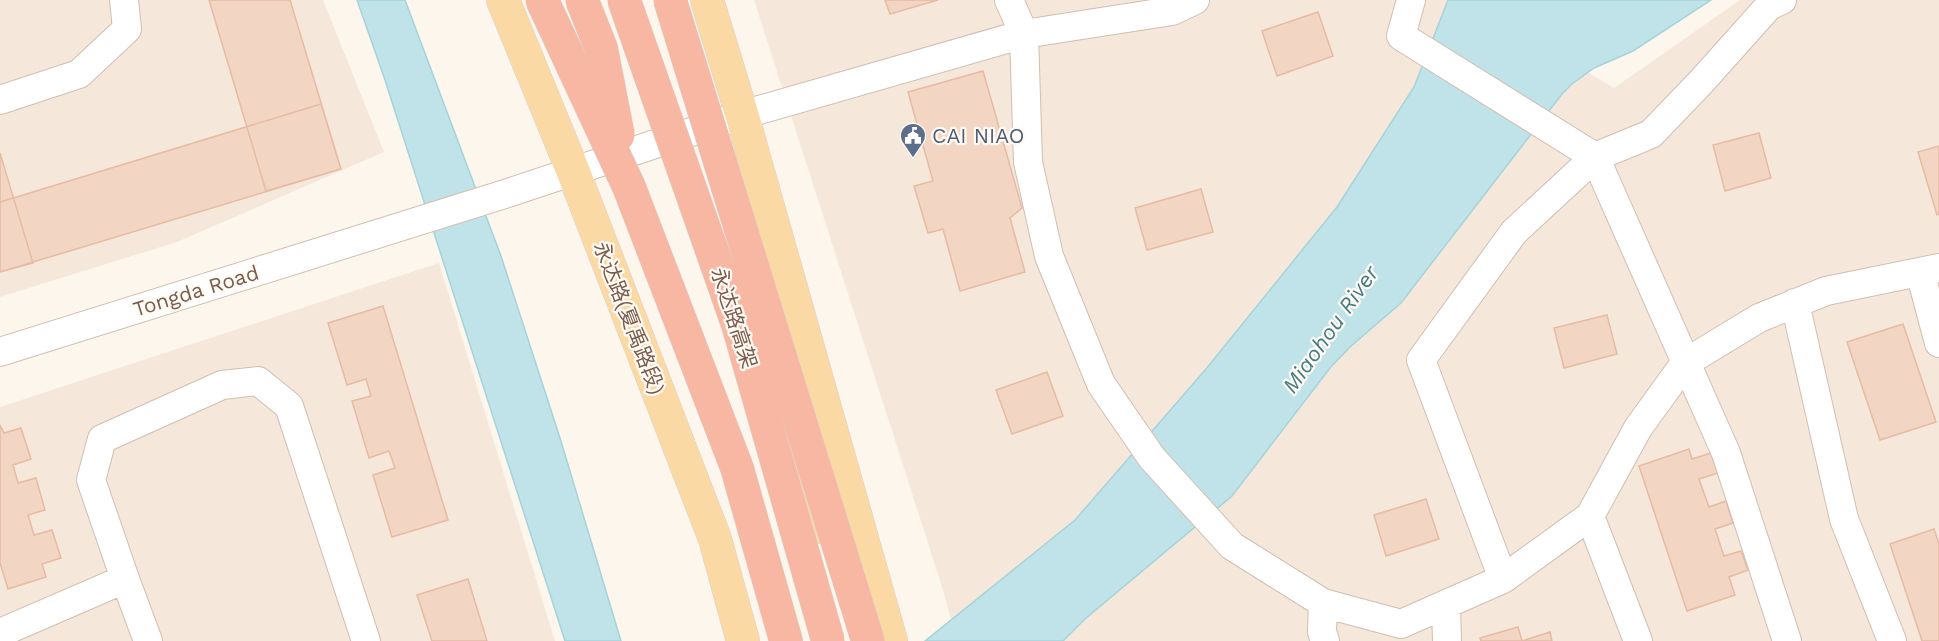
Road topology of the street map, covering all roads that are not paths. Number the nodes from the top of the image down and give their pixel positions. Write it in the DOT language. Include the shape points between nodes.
graph roads {
  1 [pos="124,0"];
  2 [pos="503,0"];
  3 [pos="542,0"];
  4 [pos="582,0"];
  5 [pos="624,0"];
  6 [pos="632,0"];
  7 [pos="670,0"];
  8 [pos="707,0"];
  9 [pos="1009,0"];
  10 [pos="1411,0"];
  11 [pos="1782,0"];
  12 [pos="1179,4"];
  13 [pos="1024,34"];
  14 [pos="0,100"];
  15 [pos="742,115"];
  16 [pos="686,134"];
  17 [pos="1594,157"];
  18 [pos="573,171"];
  19 [pos="629,187"];
  20 [pos="1929,270"];
  21 [pos="1795,303"];
  22 [pos="1939,343"];
  23 [pos="0,352"];
  24 [pos="1685,363"];
  25 [pos="1590,516"];
  26 [pos="125,579"];
  27 [pos="1503,579"];
  28 [pos="1323,603"];
  29 [pos="1446,604"];
  30 [pos="0,633"];
  31 [pos="148,641"];
  32 [pos="366,641"];
  33 [pos="743,641"];
  34 [pos="786,641"];
  35 [pos="828,641"];
  36 [pos="851,641"];
  37 [pos="868,641"];
  38 [pos="891,641"];
  39 [pos="1325,641"];
  40 [pos="1447,641"];
  41 [pos="1638,641"];
  42 [pos="1787,641"];
  43 [pos="1892,641"];
  1 -- 14 [label="street" via="127,29 79,74"];
  2 -- 18 [label="main road, 永达路(夏禹路段)"];
  3 -- 19 [label="highway, bridge"];
  4 -- 19 [label="highway, bridge" via="601,48"];
  5 -- 35 [label="highway, 永达路高架, bridge" via="738,325"];
  6 -- 16 [label="main road"];
  7 -- 37 [label="highway, bridge"];
  8 -- 15 [label="main road"];
  9 -- 13 [label="street"];
  10 -- 17 [label="street" via="1401,36"];
  11 -- 17 [label="street" via="1769,6 1651,134"];
  12 -- 13 [label="street, Tongda Road"];
  13 -- 15 [label="street, Tongda Road"];
  13 -- 28 [label="street" via="1028,162 1048,256 1101,384 1152,458 1232,546"];
  15 -- 16 [label="street, Tongda Road"];
  15 -- 38 [label="main road"];
  16 -- 18 [label="street, Tongda Road"];
  16 -- 36 [label="main road"];
  17 -- 24 [label="street"];
  17 -- 27 [label="street" via="1514,232 1421,360"];
  18 -- 23 [label="street, Tongda Road"];
  18 -- 33 [label="main road, 永达路(夏禹路段)" via="715,539"];
  19 -- 34 [label="highway" via="737,468"];
  20 -- 21 [label="street" via="1826,291"];
  20 -- 22 [label="street"];
  21 -- 24 [label="street" via="1759,318"];
  21 -- 43 [label="street" via="1844,519"];
  24 -- 25 [label="street" via="1638,428"];
  24 -- 42 [label="street" via="1726,453"];
  25 -- 27 [label="street"];
  25 -- 41 [label="street"];
  26 -- 30 [label="street"];
  26 -- 31 [label="street"];
  26 -- 32 [label="street" via="91,480 102,439 222,385 258,381 289,406"];
  27 -- 29 [label="street"];
  28 -- 29 [label="street" via="1401,624"];
  28 -- 39 [label="street"];
  29 -- 40 [label="street"];
}
